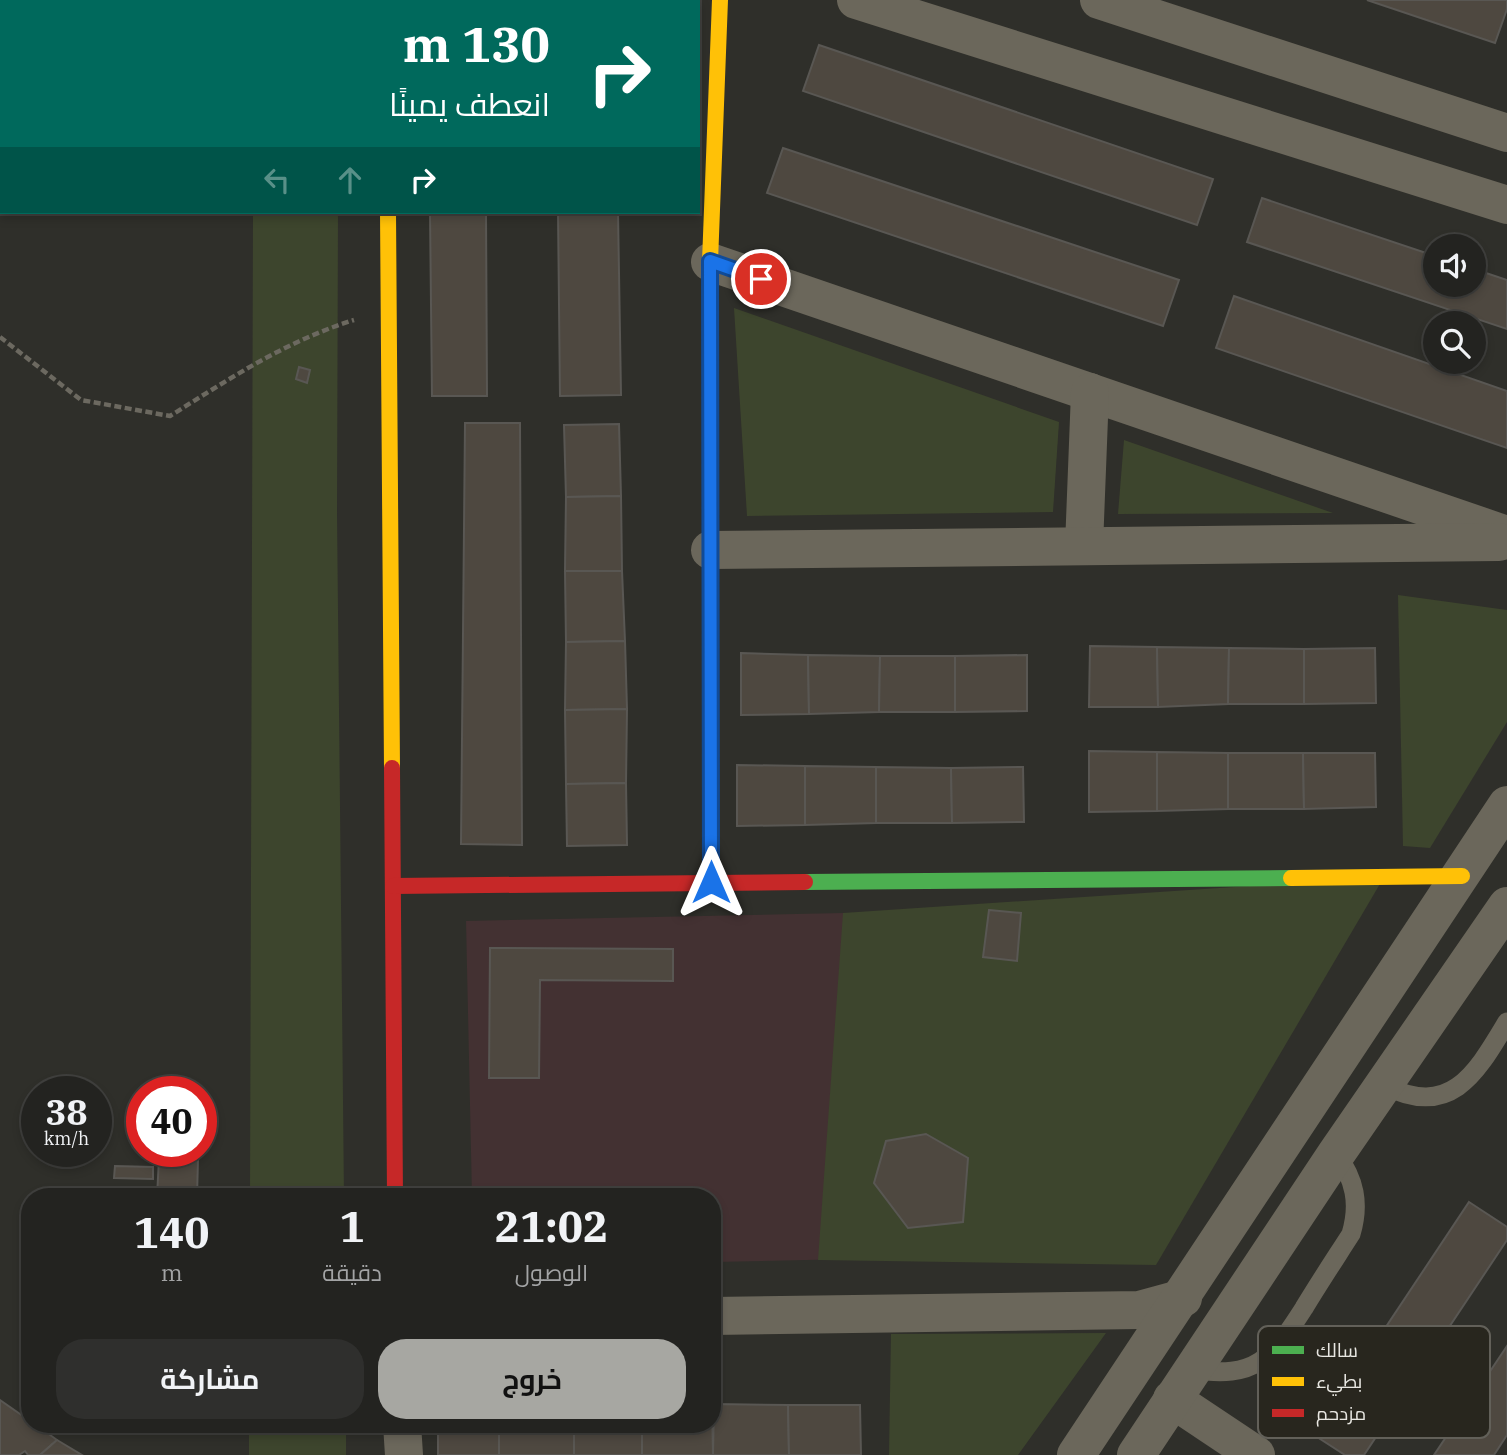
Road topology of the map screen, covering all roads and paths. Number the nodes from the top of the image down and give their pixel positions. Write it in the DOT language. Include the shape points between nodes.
graph roads {
  1 [pos="720,0"];
  2 [pos="856,0"];
  3 [pos="1099,0"];
  4 [pos="1507,133"];
  5 [pos="1507,205"];
  6 [pos="388,214"];
  7 [pos="710,261"];
  8 [pos="389,309"];
  9 [pos="0,337"];
  10 [pos="1090,392"];
  11 [pos="1507,535"];
  12 [pos="1507,542"];
  13 [pos="1084,547"];
  14 [pos="710,550"];
  15 [pos="1507,805"];
  16 [pos="1462,876"];
  17 [pos="711,882"];
  18 [pos="393,886"];
  19 [pos="1507,906"];
  20 [pos="1507,1021"];
  21 [pos="1384,1085"];
  22 [pos="1336,1154"];
  23 [pos="396,1188"];
  24 [pos="1183,1298"];
  25 [pos="721,1316"];
  26 [pos="1292,1326"];
  27 [pos="1258,1362"];
  28 [pos="1181,1384"];
  29 [pos="403,1433"];
  30 [pos="404,1455"];
  31 [pos="1076,1455"];
  32 [pos="1136,1455"];
  33 [pos="1256,1455"];
  1 -- 7 [label="street"];
  2 -- 5 [label="street"];
  3 -- 4 [label="street"];
  6 -- 8 [label="street"];
  7 -- 10 [label="street"];
  7 -- 14 [label="street"];
  8 -- 9 [label="path" via="320,331 170,416 80,400"];
  8 -- 18 [label="street"];
  10 -- 11 [label="street"];
  10 -- 13 [label="street"];
  12 -- 13 [label="street"];
  13 -- 14 [label="street"];
  14 -- 17 [label="street"];
  15 -- 16 [label="street"];
  16 -- 17 [label="street"];
  16 -- 24 [label="street"];
  17 -- 18 [label="street"];
  18 -- 23 [label="street"];
  19 -- 21 [label="street"];
  20 -- 21 [label="lane" via="1477,1071 1454,1090 1418,1097"];
  21 -- 22 [label="street"];
  22 -- 26 [label="lane" via="1351,1178 1355,1220 1351,1234"];
  22 -- 28 [label="street"];
  24 -- 25 [label="street" via="1139,1310"];
  24 -- 31 [label="street"];
  27 -- 28 [label="lane" via="1237,1370 1209,1372"];
  28 -- 32 [label="street"];
  28 -- 33 [label="street"];
  29 -- 30 [label="street"];
}
